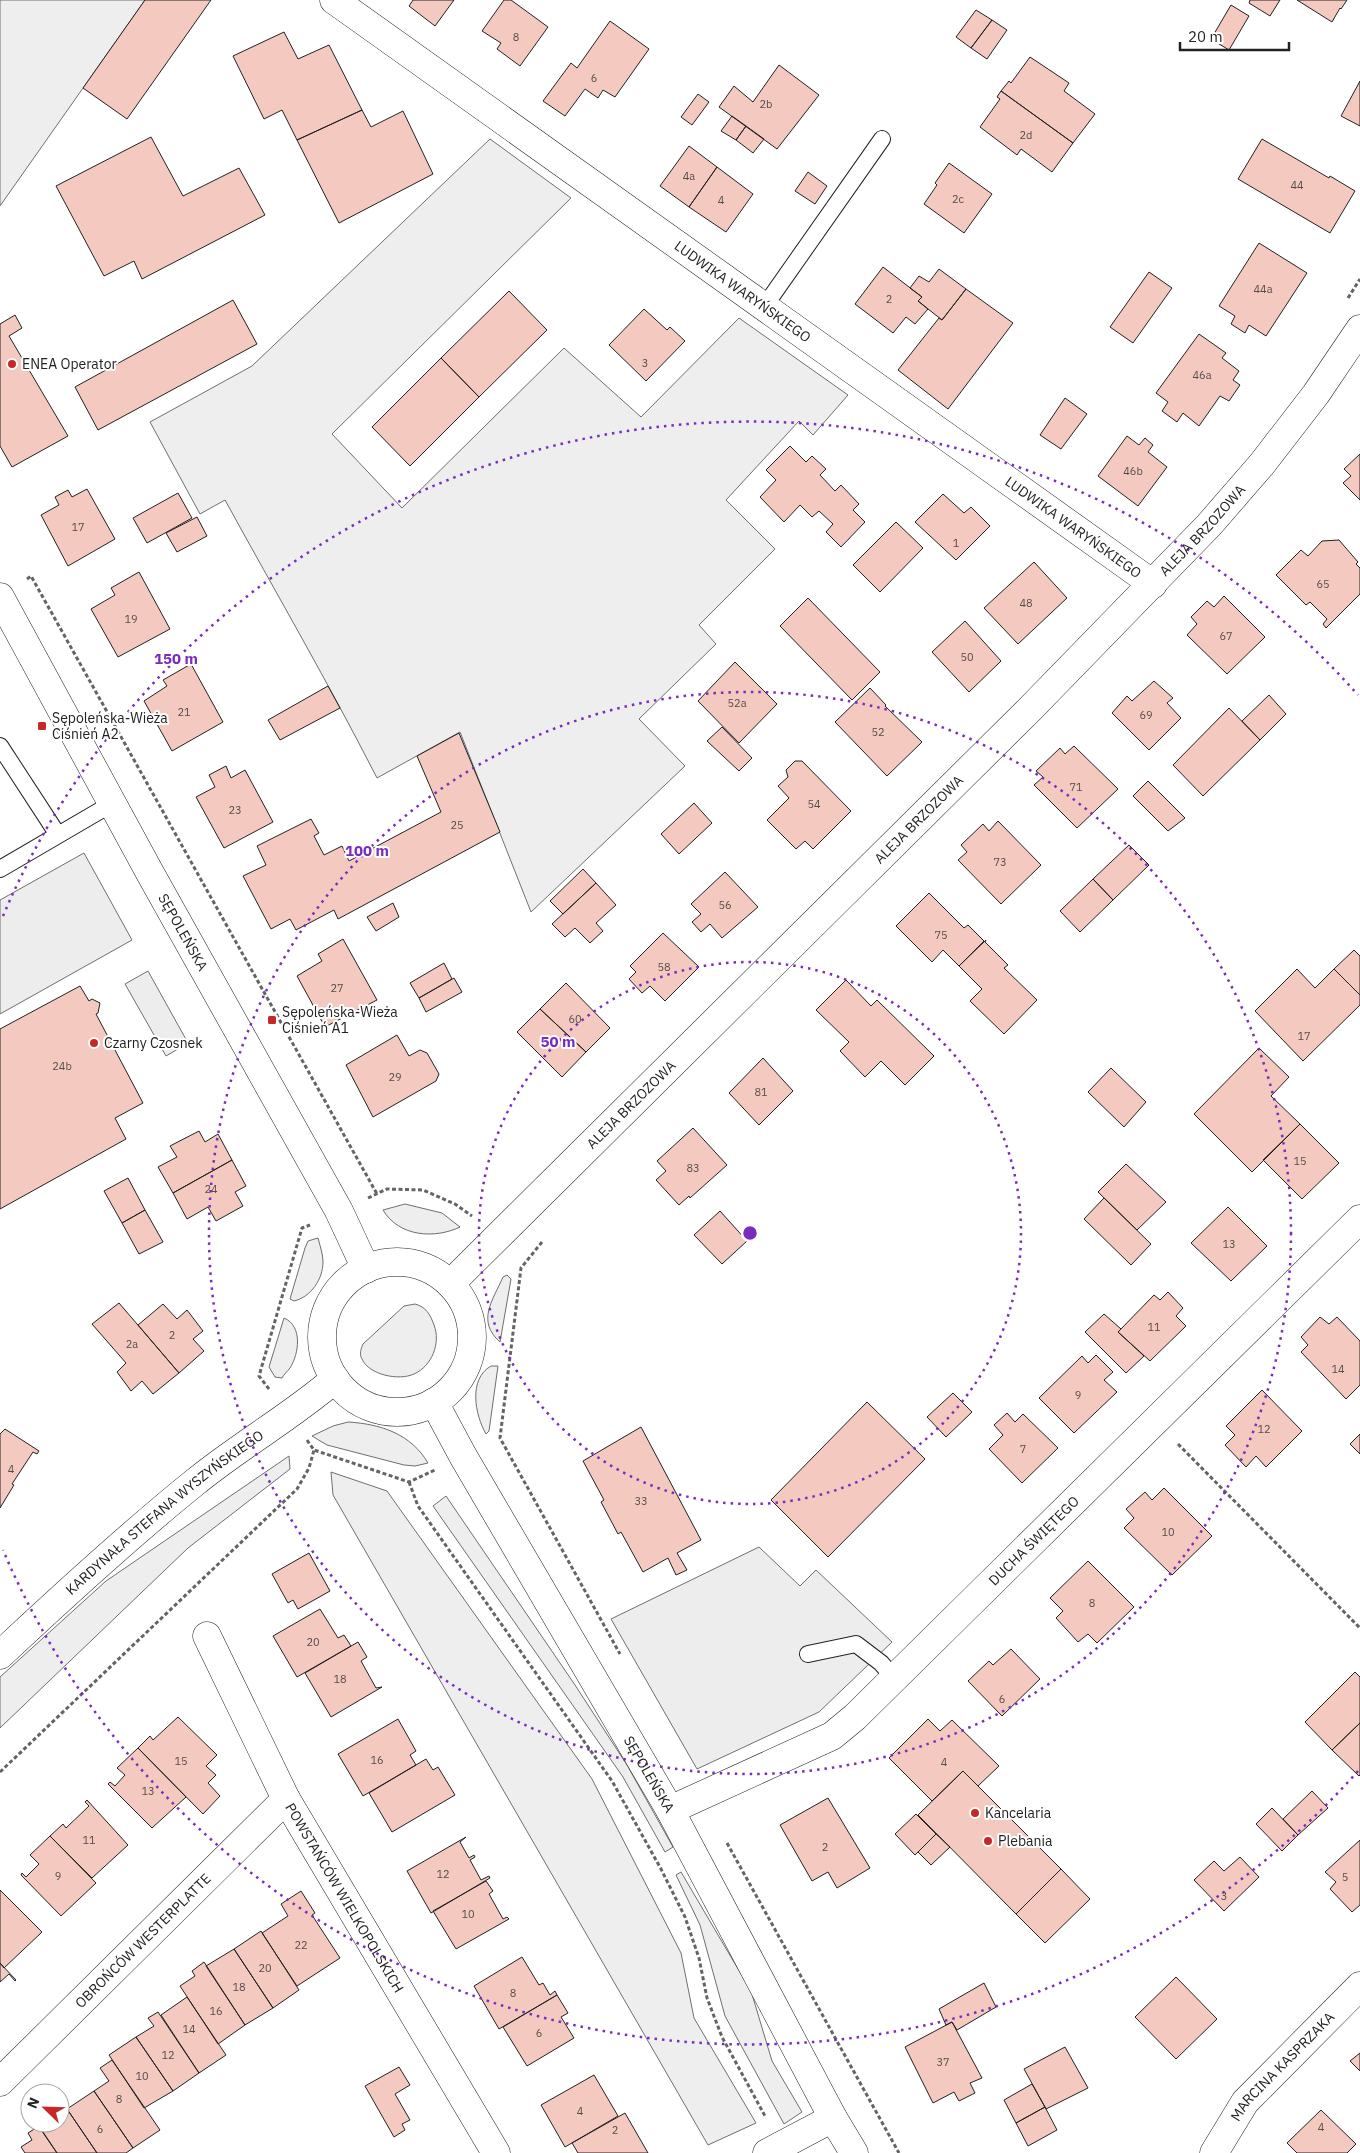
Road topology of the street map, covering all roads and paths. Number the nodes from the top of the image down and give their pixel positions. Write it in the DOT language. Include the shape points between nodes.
graph roads {
  1 [pos="334,0"];
  2 [pos="882,139"];
  3 [pos="764,307"];
  4 [pos="1360,329"];
  5 [pos="31,576"];
  6 [pos="1153,584"];
  7 [pos="0,597"];
  8 [pos="0,746"];
  9 [pos="112,803"];
  10 [pos="58,835"];
  11 [pos="0,869"];
  12 [pos="467,1212"];
  13 [pos="1360,1219"];
  14 [pos="302,1228"];
  15 [pos="521,1268"];
  16 [pos="366,1269"];
  17 [pos="450,1284"];
  18 [pos="259,1376"];
  19 [pos="335,1379"];
  20 [pos="434,1402"];
  21 [pos="1156,1420"];
  22 [pos="1360,1628"];
  23 [pos="207,1636"];
  24 [pos="808,1654"];
  25 [pos="0,1655"];
  26 [pos="624,1663"];
  27 [pos="894,1678"];
  28 [pos="0,1772"];
  29 [pos="286,1799"];
  30 [pos="670,1810"];
  31 [pos="726,1842"];
  32 [pos="1360,1986"];
  33 [pos="0,2082"];
  34 [pos="833,2118"];
  35 [pos="767,2120"];
  36 [pos="496,2153"];
  37 [pos="767,2153"];
  38 [pos="854,2153"];
  39 [pos="899,2153"];
  40 [pos="1214,2153"];
  1 -- 3 [label="street, LUDWIKA WARYŃSKIEGO"];
  2 -- 3 [label="lane"];
  3 -- 6 [label="street, LUDWIKA WARYŃSKIEGO"];
  4 -- 6 [label="street, ALEJA BRZOZOWA" via="1316,394 1262,464 1210,525"];
  5 -- 12 [label="path" via="376,1194 386,1189 423,1190"];
  6 -- 17 [label="street, ALEJA BRZOZOWA"];
  7 -- 9 [label="street, SĘPOLEŃSKA"];
  8 -- 10 [label="lane"];
  9 -- 10 [label="lane"];
  9 -- 16 [label="street, SĘPOLEŃSKA" via="339,1211"];
  10 -- 11 [label="lane"];
  13 -- 21 [label="street, DUCHA ŚWIĘTEGO"];
  14 -- 18 [label="path"];
  15 -- 26 [label="path" via="500,1438"];
  16 -- 17 [label="street" via="393,1262 416,1264 440,1275"];
  16 -- 19 [label="street" via="342,1286 331,1302 323,1325 322,1345"];
  17 -- 20 [label="street" via="464,1304 470,1323 470,1353 456,1382"];
  19 -- 20 [label="street" via="361,1403 376,1409 406,1411"];
  19 -- 25 [label="street, KARDYNAŁA STEFANA WYSZYŃSKIEGO" via="196,1482 94,1566"];
  20 -- 30 [label="street, SĘPOLEŃSKA"];
  21 -- 22 [label="path"];
  21 -- 27 [label="street, DUCHA ŚWIĘTEGO"];
  23 -- 29 [label="street, POWSTAŃCÓW WIELKOPOLSKICH"];
  24 -- 27 [label="lane" via="856,1644 881,1663"];
  27 -- 30 [label="street, DUCHA ŚWIĘTEGO" via="832,1736"];
  28 -- 35 [label="path" via="297,1489 309,1468 314,1450 409,1482 418,1506 616,1789 661,1869 685,1917 722,2037"];
  29 -- 33 [label="street, OBROŃCÓW WESTERPLATTE"];
  29 -- 36 [label="street, POWSTAŃCÓW WIELKOPOLSKICH"];
  30 -- 34 [label="street, SĘPOLEŃSKA"];
  31 -- 39 [label="path"];
  32 -- 40 [label="street, MARCINA KASPRZAKA" via="1246,2102"];
  34 -- 37 [label="street"];
  34 -- 38 [label="street, SĘPOLEŃSKA"];
}
